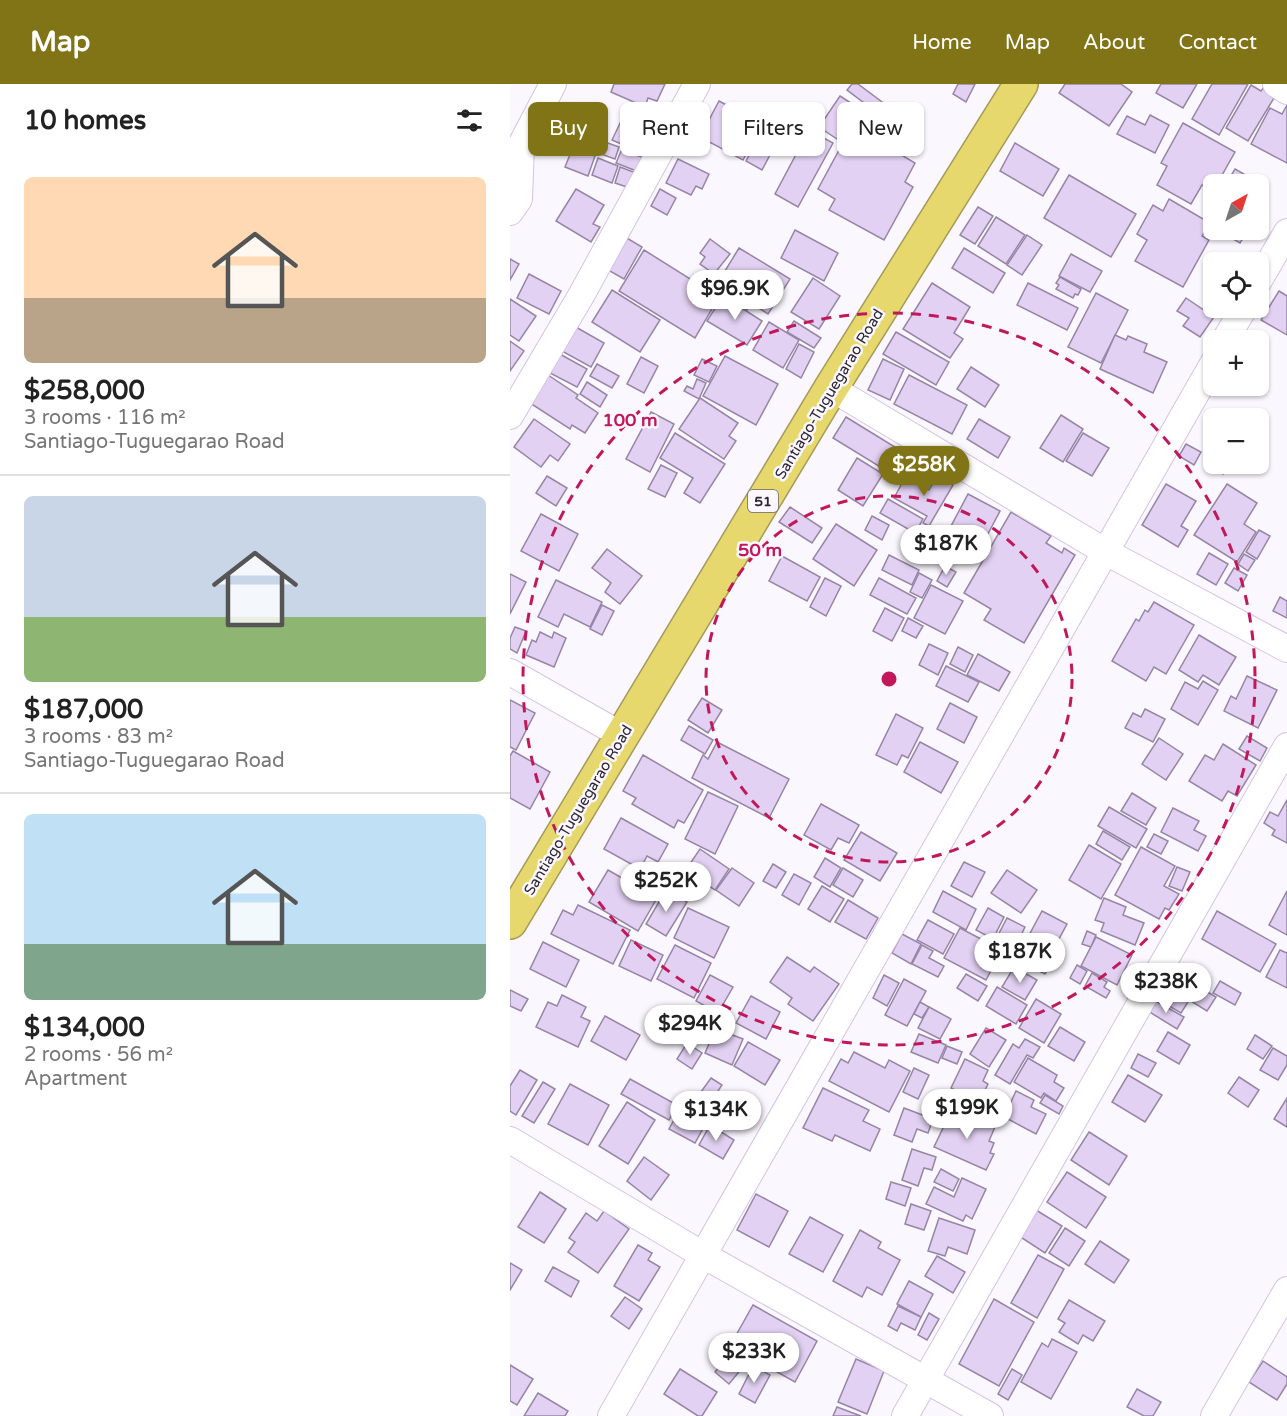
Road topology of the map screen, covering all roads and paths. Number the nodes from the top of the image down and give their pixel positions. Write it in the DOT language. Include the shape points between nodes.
graph roads {
  1 [pos="553,84"];
  2 [pos="697,84"];
  3 [pos="1021,84"];
  4 [pos="1276,84"];
  5 [pos="1287,90"];
  6 [pos="510,212"];
  7 [pos="1287,232"];
  8 [pos="1269,263"];
  9 [pos="1203,381"];
  10 [pos="831,388"];
  11 [pos="510,416"];
  12 [pos="1106,552"];
  13 [pos="1287,650"];
  14 [pos="510,672"];
  15 [pos="623,736"];
  16 [pos="1287,746"];
  17 [pos="510,922"];
  18 [pos="510,1140"];
  19 [pos="703,1256"];
  20 [pos="1287,1290"];
  21 [pos="925,1379"];
  22 [pos="611,1416"];
  23 [pos="905,1416"];
  24 [pos="990,1416"];
  25 [pos="1215,1416"];
  1 -- 6 [label="street" via="520,146 519,199"];
  2 -- 11 [label="street"];
  3 -- 10 [label="highway, Santiago-Tuguegarao Road / 51"];
  4 -- 5 [label="street"];
  7 -- 8 [label="street"];
  9 -- 12 [label="street"];
  10 -- 12 [label="street"];
  10 -- 15 [label="highway, Santiago-Tuguegarao Road / 51"];
  12 -- 13 [label="street"];
  12 -- 19 [label="street"];
  14 -- 15 [label="street"];
  15 -- 17 [label="highway, Santiago-Tuguegarao Road / 51"];
  16 -- 21 [label="street"];
  18 -- 19 [label="street"];
  19 -- 21 [label="street"];
  19 -- 22 [label="street"];
  20 -- 25 [label="street"];
  21 -- 23 [label="street"];
  21 -- 24 [label="street"];
}
